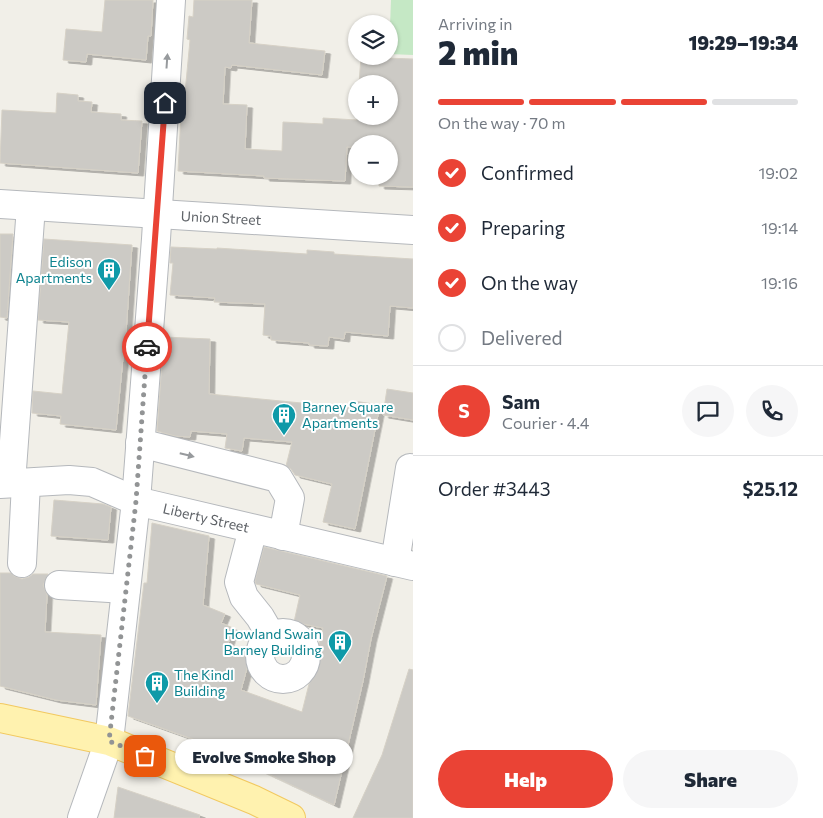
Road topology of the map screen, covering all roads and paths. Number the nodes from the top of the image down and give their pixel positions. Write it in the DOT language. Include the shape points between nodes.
graph roads {
  1 [pos="171,0"];
  2 [pos="0,204"];
  3 [pos="31,206"];
  4 [pos="158,214"];
  5 [pos="413,230"];
  6 [pos="140,443"];
  7 [pos="410,468"];
  8 [pos="12,484"];
  9 [pos="136,501"];
  10 [pos="253,528"];
  11 [pos="283,536"];
  12 [pos="22,563"];
  13 [pos="404,564"];
  14 [pos="59,585"];
  15 [pos="126,589"];
  16 [pos="271,636"];
  17 [pos="0,718"];
  18 [pos="109,741"];
  19 [pos="82,818"];
  20 [pos="290,818"];
  4 -- 1 [label="street, one-way"];
  2 -- 3 [label="street, Union Street"];
  3 -- 4 [label="street, Union Street"];
  3 -- 8 [label="street"];
  4 -- 5 [label="street, Union Street"];
  4 -- 6 [label="street"];
  6 -- 9 [label="street"];
  6 -- 11 [label="street, one-way" via="278,478 290,498"];
  7 -- 13 [label="street"];
  8 -- 9 [label="street, Liberty Street" via="69,480 92,482"];
  8 -- 12 [label="street"];
  9 -- 10 [label="street, Liberty Street"];
  9 -- 15 [label="street"];
  10 -- 11 [label="street, Liberty Street"];
  10 -- 16 [label="street" via="239,582 244,597"];
  11 -- 13 [label="street, Liberty Street"];
  14 -- 15 [label="street"];
  15 -- 18 [label="street"];
  17 -- 18 [label="main road"];
  18 -- 19 [label="street"];
  18 -- 20 [label="main road"];
}
